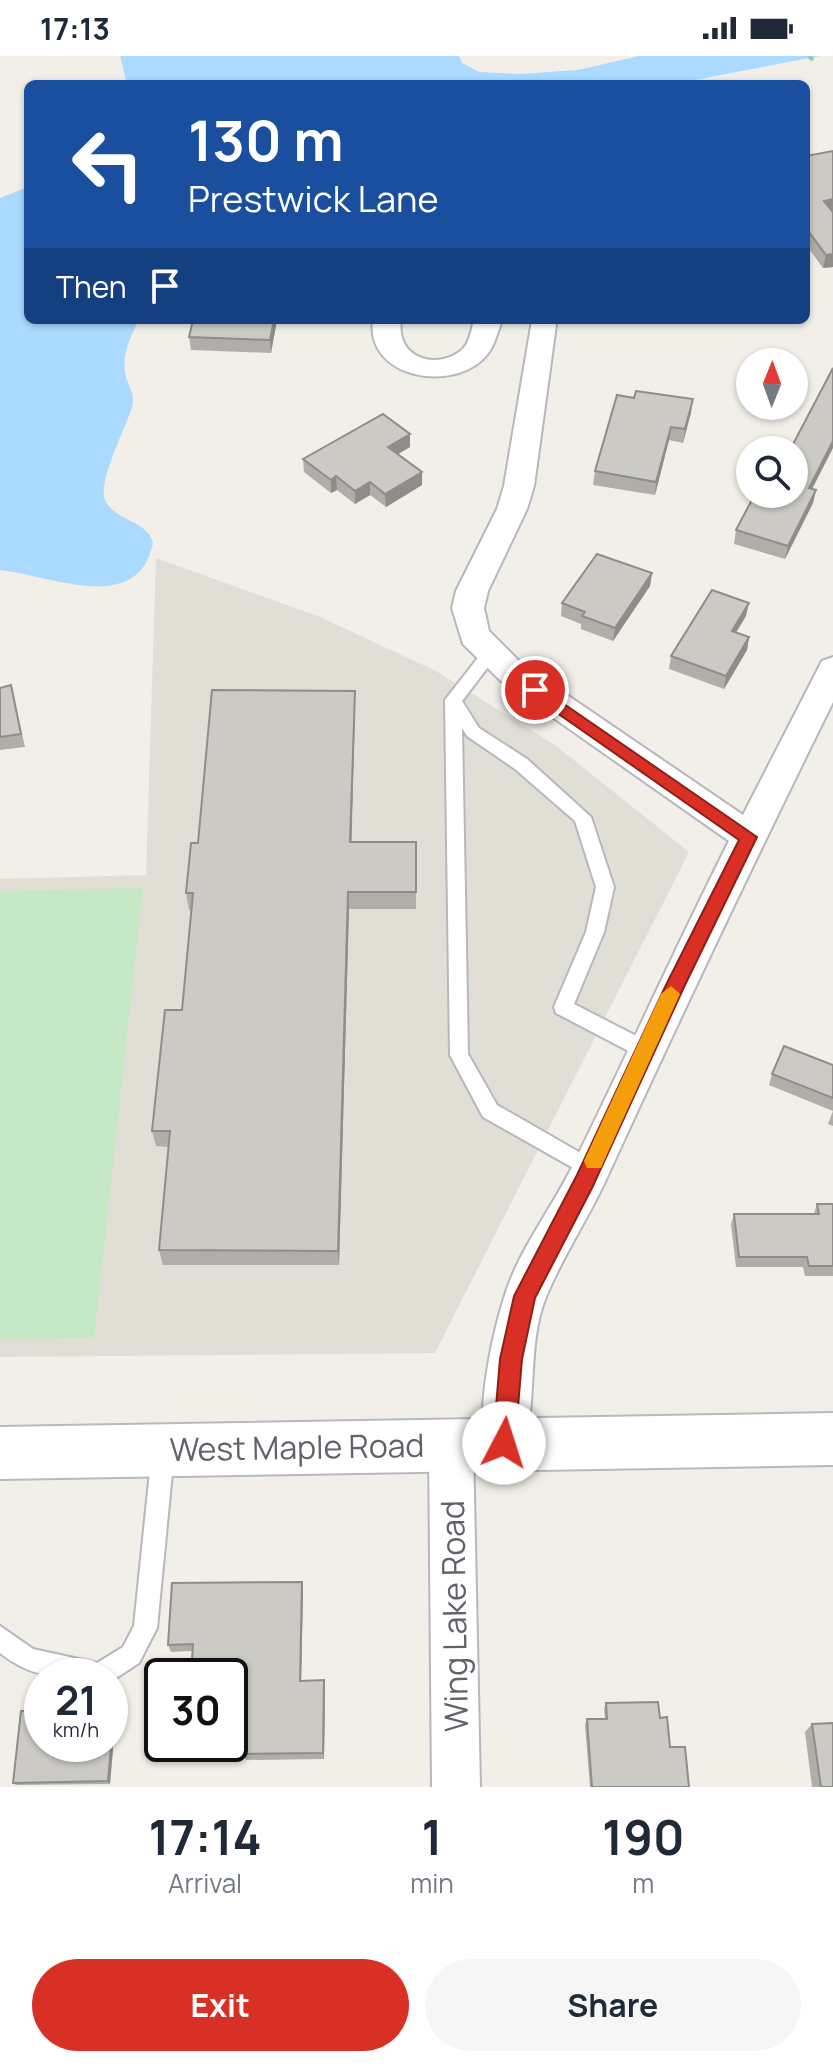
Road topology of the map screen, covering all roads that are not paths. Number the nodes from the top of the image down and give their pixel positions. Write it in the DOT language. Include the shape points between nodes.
graph roads {
  1 [pos="386,324"];
  2 [pos="484,332"];
  3 [pos="490,654"];
  4 [pos="833,669"];
  5 [pos="453,700"];
  6 [pos="749,837"];
  7 [pos="645,1050"];
  8 [pos="591,1169"];
  9 [pos="833,1439"];
  10 [pos="504,1443"];
  11 [pos="451,1444"];
  12 [pos="164,1450"];
  13 [pos="0,1453"];
  14 [pos="0,1638"];
  15 [pos="456,1787"];
  1 -- 2 [label="street" via="383,342 388,351 427,367 461,363 474,354"];
  2 -- 3 [label="street" via="540,337 519,486 468,608 474,636"];
  3 -- 5 [label="lane"];
  3 -- 6 [label="street"];
  4 -- 6 [label="street"];
  5 -- 7 [label="lane" via="473,732 521,764 582,817 605,887 595,932 563,1007"];
  5 -- 8 [label="lane" via="459,1055 490,1111"];
  6 -- 7 [label="street"];
  7 -- 8 [label="street"];
  8 -- 10 [label="street" via="525,1296 511,1359"];
  9 -- 10 [label="main road, West Maple Road"];
  10 -- 11 [label="main road, West Maple Road"];
  11 -- 12 [label="main road, West Maple Road"];
  11 -- 15 [label="street, Wing Lake Road"];
  12 -- 13 [label="main road, West Maple Road"];
  12 -- 14 [label="lane" via="145,1628 131,1655 99,1675 28,1660"];
}
